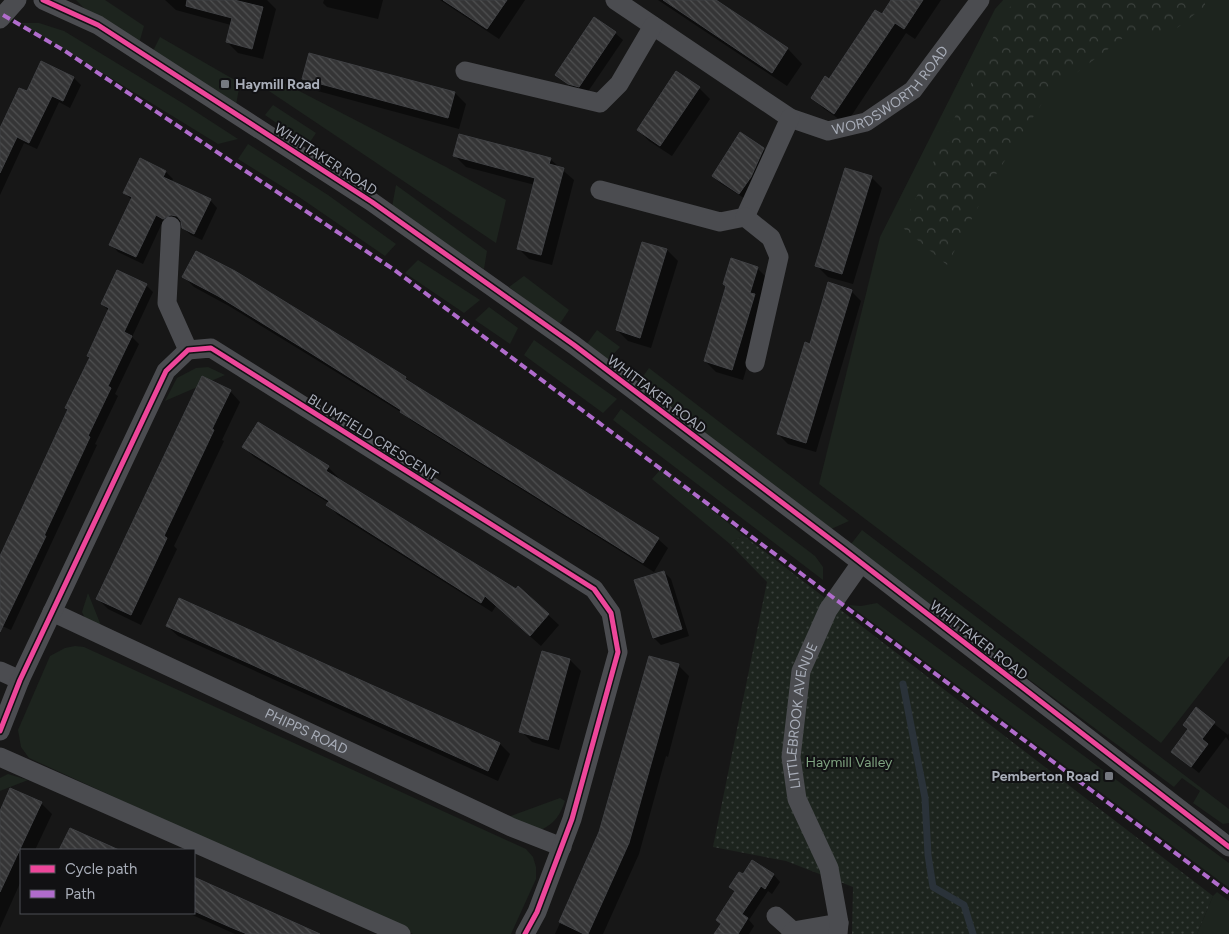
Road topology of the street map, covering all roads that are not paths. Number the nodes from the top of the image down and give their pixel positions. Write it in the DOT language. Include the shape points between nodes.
graph roads {
  1 [pos="16,0"];
  2 [pos="43,0"];
  3 [pos="74,0"];
  4 [pos="615,0"];
  5 [pos="980,0"];
  6 [pos="0,19"];
  7 [pos="98,25"];
  8 [pos="653,26"];
  9 [pos="465,71"];
  10 [pos="790,118"];
  11 [pos="600,190"];
  12 [pos="745,217"];
  13 [pos="171,226"];
  14 [pos="188,350"];
  15 [pos="755,363"];
  16 [pos="860,563"];
  17 [pos="52,612"];
  18 [pos="0,671"];
  19 [pos="20,680"];
  20 [pos="0,731"];
  21 [pos="0,757"];
  22 [pos="562,847"];
  23 [pos="1229,847"];
  24 [pos="776,916"];
  25 [pos="838,929"];
  26 [pos="792,932"];
  27 [pos="401,934"];
  28 [pos="525,934"];
  1 -- 6 [label="street"];
  2 -- 7 [label="street, WHITTAKER ROAD"];
  3 -- 7 [label="street, WHITTAKER ROAD"];
  4 -- 8 [label="street, WORDSWORTH ROAD"];
  5 -- 10 [label="street, WORDSWORTH ROAD" via="913,90 866,122 828,131"];
  7 -- 16 [label="street, WHITTAKER ROAD" via="380,208 574,345"];
  8 -- 9 [label="street" via="619,84 600,103"];
  8 -- 10 [label="street, WORDSWORTH ROAD"];
  10 -- 12 [label="street"];
  11 -- 12 [label="street" via="720,222"];
  12 -- 15 [label="street" via="772,238 780,257"];
  13 -- 14 [label="street" via="167,303"];
  14 -- 17 [label="street" via="166,371"];
  14 -- 22 [label="street, BLUMFIELD CRESCENT" via="211,348 594,589 612,613 618,652"];
  16 -- 23 [label="street, WHITTAKER ROAD"];
  16 -- 25 [label="street, LITTLEBROOK AVENUE" via="828,610 801,671 791,757 798,799 829,868"];
  17 -- 19 [label="street"];
  17 -- 22 [label="street, PHIPPS ROAD" via="511,827"];
  18 -- 19 [label="street"];
  19 -- 20 [label="street"];
  21 -- 27 [label="street"];
  22 -- 28 [label="street, BLUMFIELD CRESCENT"];
  24 -- 26 [label="street"];
  25 -- 26 [label="street"];
}
